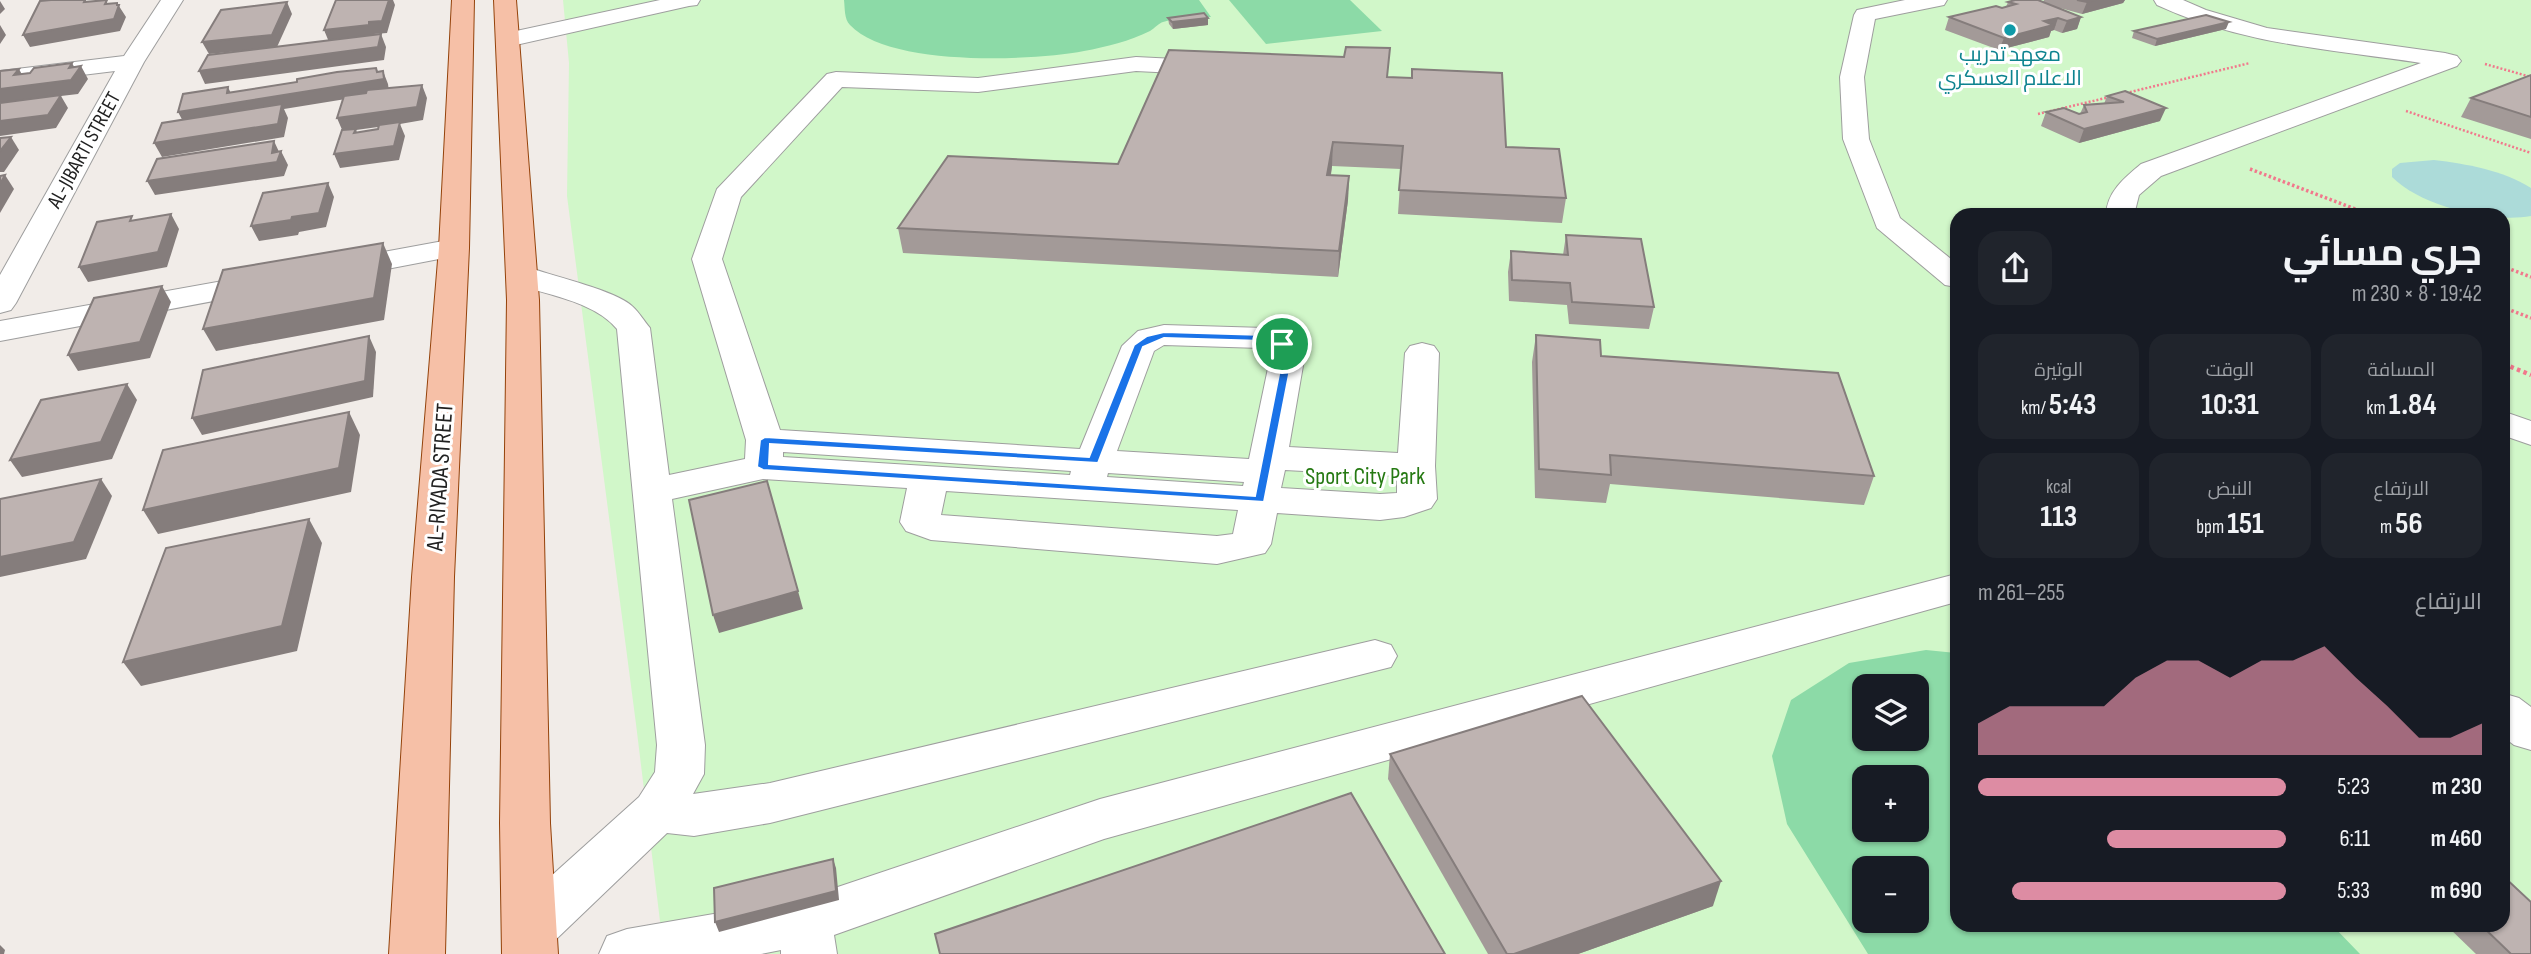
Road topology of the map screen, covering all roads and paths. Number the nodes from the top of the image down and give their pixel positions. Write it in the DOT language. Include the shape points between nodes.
graph roads {
  1 [pos="172,0"];
  2 [pos="463,0"];
  3 [pos="505,0"];
  4 [pos="689,0"];
  5 [pos="1937,0"];
  6 [pos="2165,0"];
  7 [pos="1862,7"];
  8 [pos="508,40"];
  9 [pos="132,62"];
  10 [pos="2250,63"];
  11 [pos="1239,69"];
  12 [pos="0,78"];
  13 [pos="2396,108"];
  14 [pos="2038,114"];
  15 [pos="2531,153"];
  16 [pos="2240,165"];
  17 [pos="2120,208"];
  18 [pos="2353,208"];
  19 [pos="454,248"];
  20 [pos="2510,269"];
  21 [pos="1950,273"];
  22 [pos="522,276"];
  23 [pos="2531,277"];
  24 [pos="0,303"];
  25 [pos="2510,310"];
  26 [pos="2531,318"];
  27 [pos="0,331"];
  28 [pos="1422,353"];
  29 [pos="2510,366"];
  30 [pos="2531,375"];
  31 [pos="2510,425"];
  32 [pos="2531,434"];
  33 [pos="764,454"];
  34 [pos="1089,474"];
  35 [pos="1266,476"];
  36 [pos="929,478"];
  37 [pos="653,491"];
  38 [pos="1950,590"];
  39 [pos="1375,656"];
  40 [pos="2510,716"];
  41 [pos="2531,732"];
  42 [pos="657,811"];
  43 [pos="807,938"];
  44 [pos="530,942"];
  45 [pos="417,954"];
  46 [pos="627,954"];
  1 -- 9 [label="street, AL-JIBARTI STREET"];
  2 -- 19 [label="main road, AL-RIYADA STREET"];
  3 -- 8 [label="main road"];
  4 -- 8 [label="street"];
  5 -- 7 [label="street"];
  6 -- 17 [label="street" via="2250,32 2449,61 2151,170 2128,188"];
  7 -- 21 [label="street" via="1852,77 1856,139 1887,222"];
  8 -- 22 [label="main road"];
  9 -- 12 [label="street"];
  9 -- 24 [label="street, AL-JIBARTI STREET"];
  10 -- 14 [label="path"];
  11 -- 33 [label="street" via="1136,64 978,85 836,79 727,195 707,259"];
  13 -- 15 [label="path"];
  16 -- 18 [label="path"];
  19 -- 27 [label="street"];
  19 -- 45 [label="main road, AL-RIYADA STREET" via="433,577"];
  20 -- 23 [label="path"];
  22 -- 37 [label="street" via="620,311 633,328"];
  22 -- 44 [label="main road"];
  25 -- 26 [label="path"];
  28 -- 35 [label="street" via="1417,499 1380,507"];
  29 -- 30 [label="path"];
  31 -- 32 [label="street"];
  33 -- 34 [label="street"];
  33 -- 36 [label="street"];
  33 -- 37 [label="street"];
  34 -- 35 [label="street"];
  34 -- 35 [label="street" via="1139,345 1164,335 1265,338 1282,344 1288,354"];
  34 -- 36 [label="street"];
  35 -- 36 [label="street" via="1251,544 1217,550 931,527 920,522"];
  37 -- 42 [label="street" via="681,745 679,774"];
  38 -- 43 [label="street" via="1100,820"];
  39 -- 42 [label="street" via="770,803 694,815"];
  40 -- 41 [label="street"];
  42 -- 44 [label="street"];
  43 -- 46 [label="street"];
}
